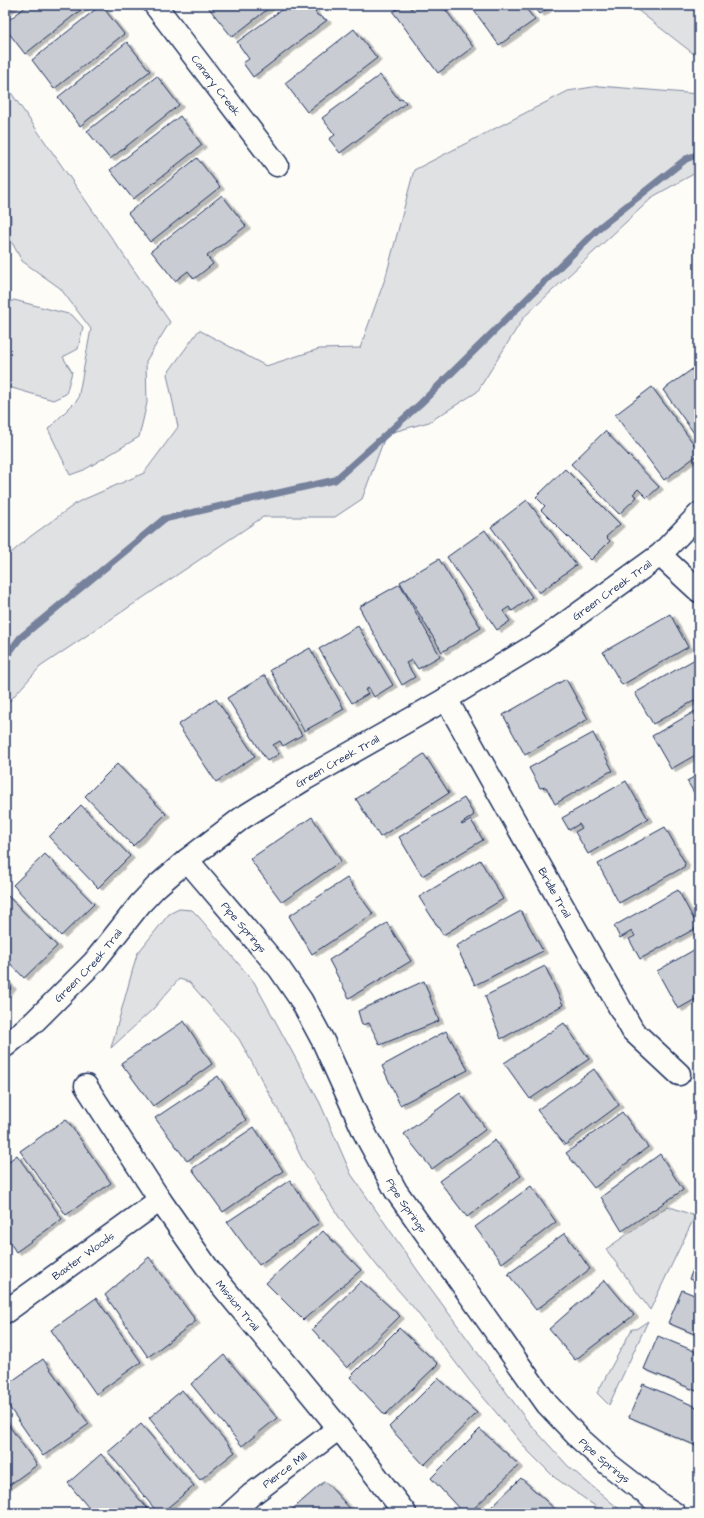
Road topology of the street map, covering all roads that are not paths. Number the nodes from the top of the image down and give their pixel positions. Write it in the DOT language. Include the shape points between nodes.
graph roads {
  1 [pos="155,5"];
  2 [pos="278,165"];
  3 [pos="699,514"];
  4 [pos="660,555"];
  5 [pos="699,591"];
  6 [pos="446,699"];
  7 [pos="187,860"];
  8 [pos="5,1046"];
  9 [pos="679,1074"];
  10 [pos="86,1086"];
  11 [pos="160,1200"];
  12 [pos="5,1312"];
  13 [pos="339,1428"];
  14 [pos="231,1513"];
  15 [pos="405,1513"];
  16 [pos="674,1513"];
  1 -- 2 [label="street, Canary Creek"];
  3 -- 4 [label="street, Green Creek Trail"];
  4 -- 5 [label="street"];
  4 -- 6 [label="street, Green Creek Trail" via="537,644"];
  6 -- 7 [label="street, Green Creek Trail" via="242,818"];
  6 -- 9 [label="street, Bridle Trail" via="633,1031"];
  7 -- 8 [label="street, Green Creek Trail" via="140,904 94,962 34,1022"];
  7 -- 16 [label="street, Pipe Springs" via="278,968 301,1000 323,1041 364,1132 396,1191 547,1404 608,1464"];
  10 -- 11 [label="street, Mission Trail"];
  11 -- 12 [label="street, Baxter Woods"];
  11 -- 13 [label="street, Mission Trail" via="209,1270"];
  13 -- 14 [label="street, Pierce Mill"];
  13 -- 15 [label="street, Mission Trail"];
}
